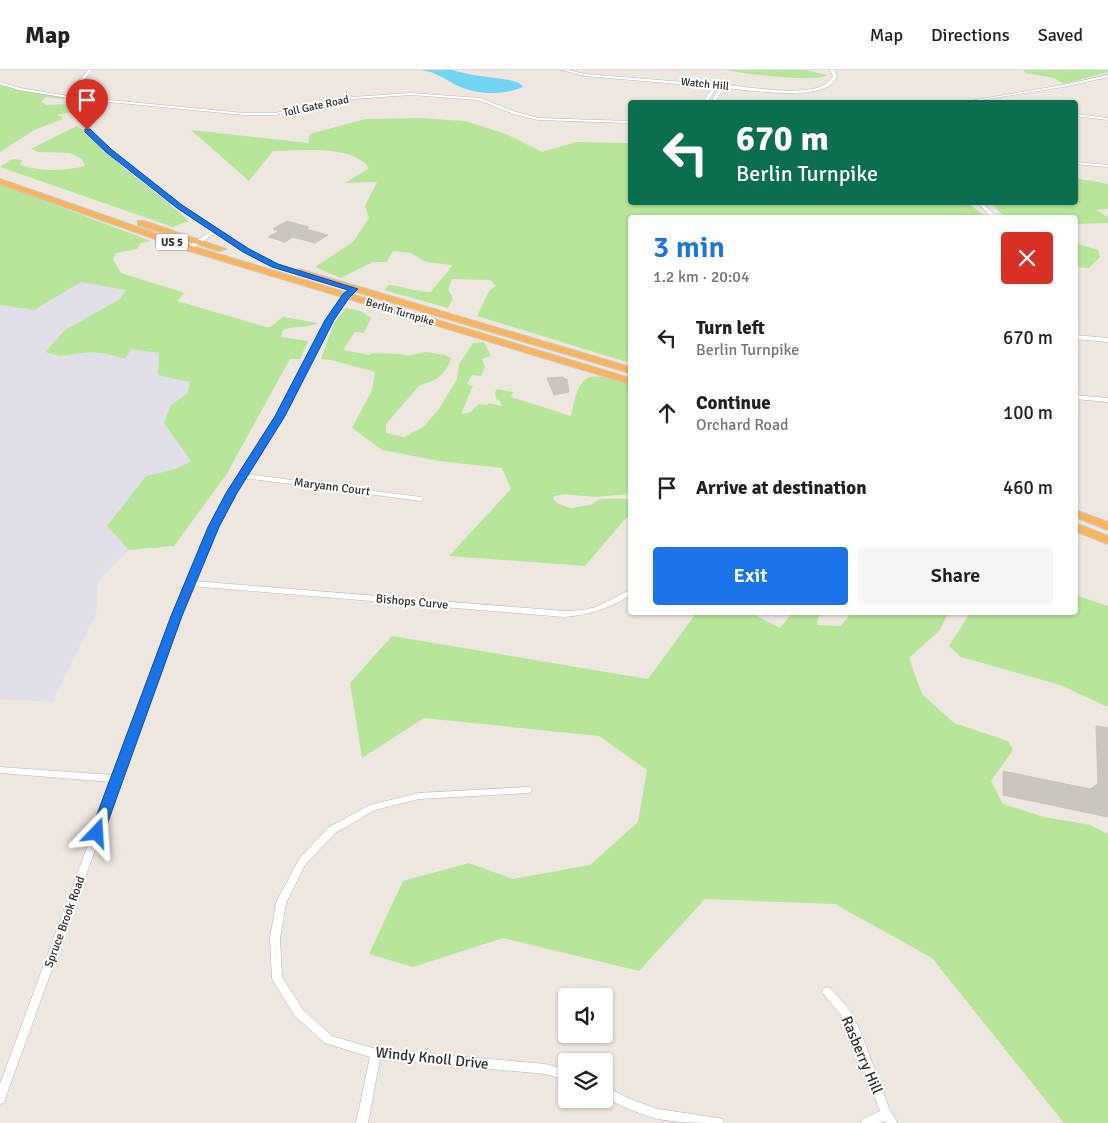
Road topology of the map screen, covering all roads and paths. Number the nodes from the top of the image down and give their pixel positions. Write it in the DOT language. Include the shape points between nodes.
graph roads {
  1 [pos="90,70"];
  2 [pos="563,70"];
  3 [pos="832,70"];
  4 [pos="1108,76"];
  5 [pos="0,83"];
  6 [pos="716,85"];
  7 [pos="723,85"];
  8 [pos="709,96"];
  9 [pos="68,97"];
  10 [pos="716,97"];
  11 [pos="997,98"];
  12 [pos="706,100"];
  13 [pos="714,100"];
  14 [pos="981,100"];
  15 [pos="1002,100"];
  16 [pos="1078,115"];
  17 [pos="1108,119"];
  18 [pos="628,122"];
  19 [pos="1078,163"];
  20 [pos="1108,166"];
  21 [pos="0,172"];
  22 [pos="0,181"];
  23 [pos="982,205"];
  24 [pos="992,215"];
  25 [pos="208,226"];
  26 [pos="222,234"];
  27 [pos="200,242"];
  28 [pos="189,248"];
  29 [pos="275,265"];
  30 [pos="354,289"];
  31 [pos="346,296"];
  32 [pos="1078,337"];
  33 [pos="1108,340"];
  34 [pos="628,369"];
  35 [pos="628,380"];
  36 [pos="1078,397"];
  37 [pos="1108,400"];
  38 [pos="243,476"];
  39 [pos="421,499"];
  40 [pos="1078,514"];
  41 [pos="1108,526"];
  42 [pos="1078,528"];
  43 [pos="1108,540"];
  44 [pos="189,583"];
  45 [pos="628,593"];
  46 [pos="0,770"];
  47 [pos="116,779"];
  48 [pos="528,790"];
  49 [pos="827,992"];
  50 [pos="376,1054"];
  51 [pos="558,1073"];
  52 [pos="613,1096"];
  53 [pos="0,1099"];
  54 [pos="889,1119"];
  55 [pos="362,1123"];
  56 [pos="718,1123"];
  57 [pos="867,1123"];
  1 -- 9 [label="street"];
  2 -- 6 [label="street, Watch Hill" via="585,75"];
  3 -- 7 [label="street, Watch Hill" via="833,82 809,90 776,91"];
  4 -- 11 [label="street"];
  5 -- 9 [label="street, Toll Gate Road"];
  6 -- 7 [label="street, Watch Hill"];
  6 -- 8 [label="street"];
  7 -- 10 [label="street"];
  8 -- 10 [label="street"];
  8 -- 12 [label="street"];
  9 -- 18 [label="street, Toll Gate Road" via="255,115 286,113 368,96 449,96 480,99 538,119"];
  9 -- 25 [label="street" via="92,136"];
  10 -- 13 [label="street"];
  11 -- 14 [label="street"];
  11 -- 15 [label="street"];
  16 -- 17 [label="street"];
  19 -- 20 [label="street"];
  21 -- 27 [label="highway, Berlin Turnpike / US 5"];
  22 -- 28 [label="highway, Berlin Turnpike / US 5"];
  23 -- 24 [label="street"];
  25 -- 26 [label="street"];
  25 -- 27 [label="street" via="213,232"];
  26 -- 29 [label="street"];
  27 -- 28 [label="street"];
  27 -- 29 [label="highway, Berlin Turnpike / US 5"];
  28 -- 31 [label="highway, Berlin Turnpike / US 5"];
  29 -- 30 [label="highway, Berlin Turnpike / US 5"];
  30 -- 31 [label="street, Spruce Brook Road"];
  30 -- 34 [label="highway, Berlin Turnpike / US 5"];
  31 -- 35 [label="highway, Berlin Turnpike / US 5"];
  31 -- 38 [label="street, Spruce Brook Road"];
  32 -- 33 [label="street"];
  36 -- 37 [label="street"];
  38 -- 39 [label="street, Maryann Court"];
  38 -- 44 [label="street, Spruce Brook Road" via="222,510"];
  40 -- 41 [label="highway"];
  42 -- 43 [label="highway"];
  44 -- 45 [label="street, Bishops Curve" via="564,614 592,612"];
  44 -- 47 [label="street, Spruce Brook Road"];
  46 -- 47 [label="street"];
  47 -- 53 [label="street, Spruce Brook Road"];
  48 -- 50 [label="street, Windy Knoll Drive" via="419,796 373,807 332,830 302,862 282,903 275,938 277,978 299,1013 329,1040"];
  49 -- 54 [label="street, Rasberry Hill" via="845,1012 858,1038"];
  50 -- 51 [label="street, Windy Knoll Drive"];
  50 -- 55 [label="street"];
  52 -- 56 [label="street" via="658,1114"];
  54 -- 57 [label="street"];
}
